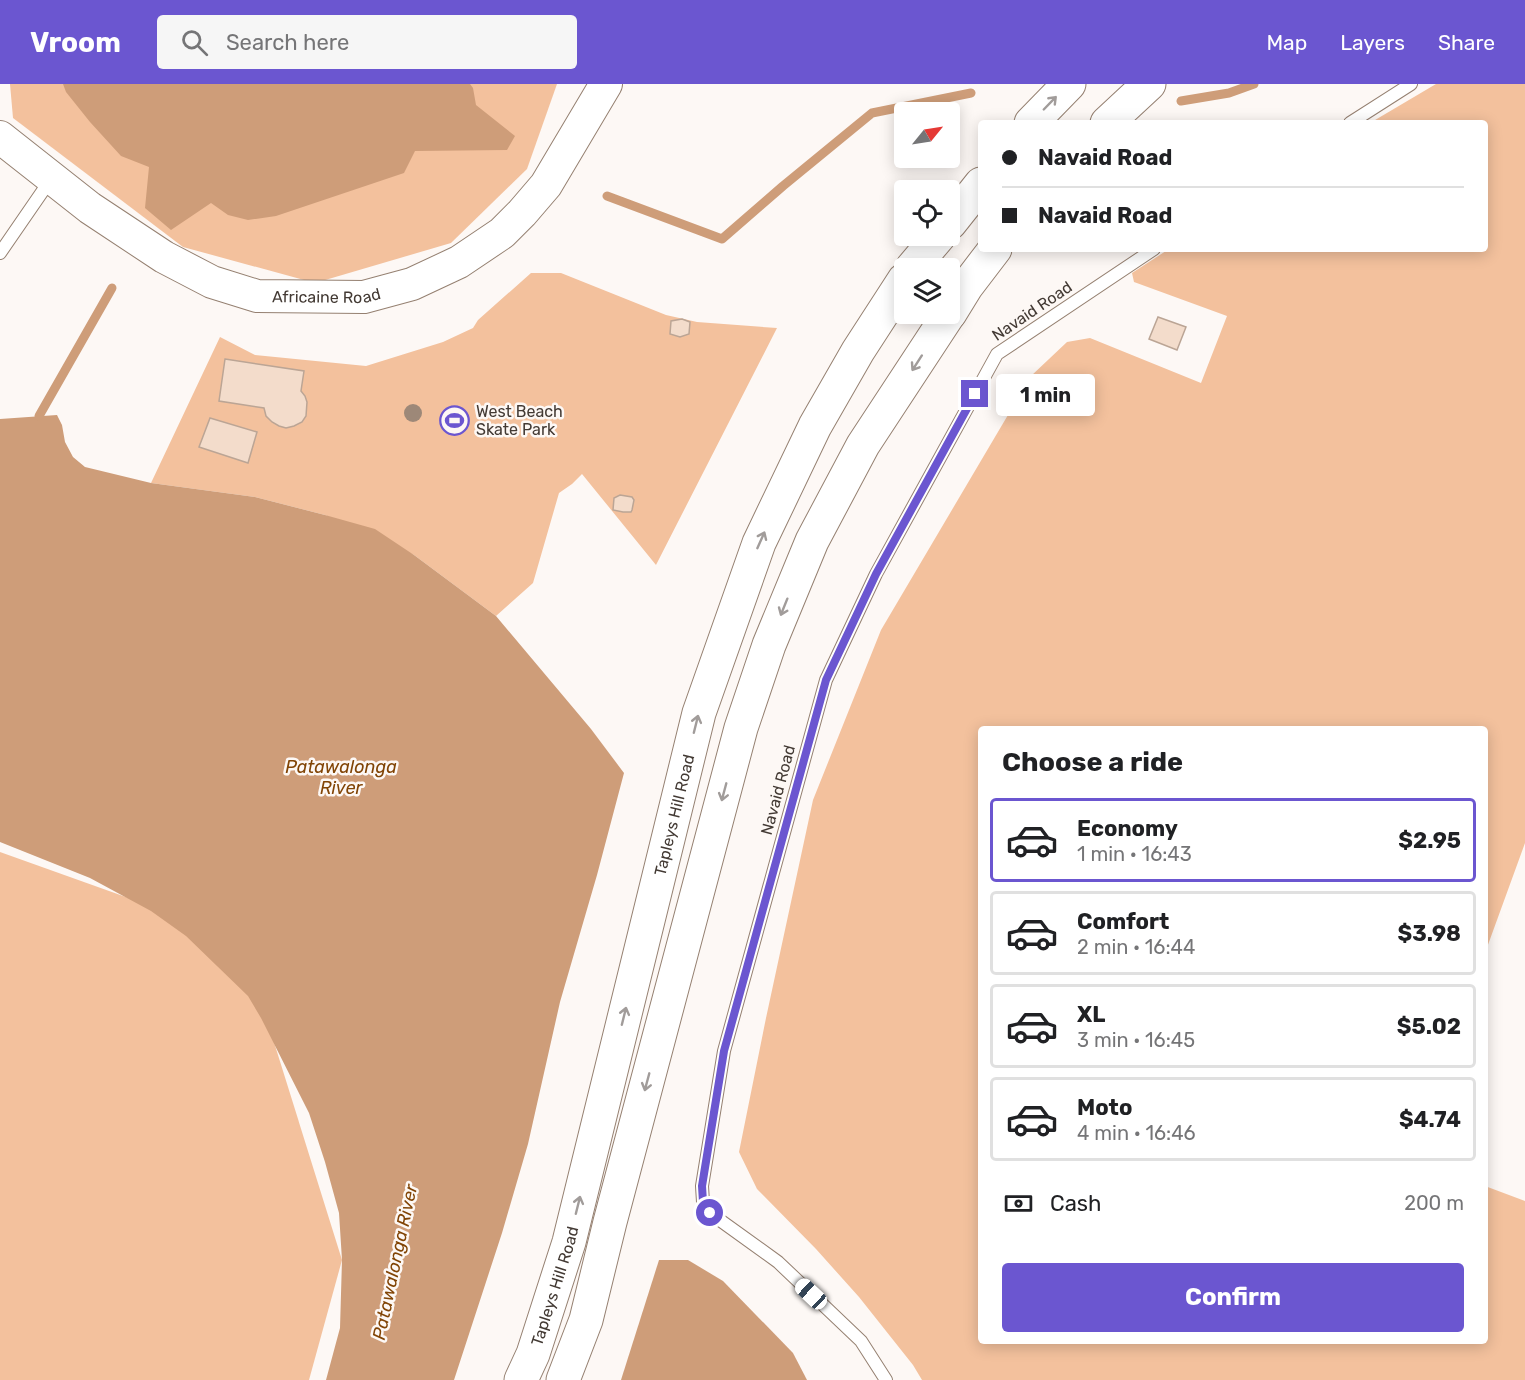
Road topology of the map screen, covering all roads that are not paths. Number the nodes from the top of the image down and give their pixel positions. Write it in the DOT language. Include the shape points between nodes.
graph roads {
  1 [pos="606,84"];
  2 [pos="1069,84"];
  3 [pos="1149,84"];
  4 [pos="1411,84"];
  5 [pos="1034,120"];
  6 [pos="1110,120"];
  7 [pos="1355,120"];
  8 [pos="0,137"];
  9 [pos="52,178"];
  10 [pos="978,188"];
  11 [pos="960,210"];
  12 [pos="931,246"];
  13 [pos="993,252"];
  14 [pos="1150,252"];
  15 [pos="0,253"];
  16 [pos="920,258"];
  17 [pos="894,295"];
  18 [pos="960,296"];
  19 [pos="942,324"];
  20 [pos="521,1380"];
  21 [pos="562,1380"];
  22 [pos="886,1380"];
  1 -- 9 [label="street, Africaine Road" via="546,186 502,233 459,262 412,284 364,297 257,296 212,282 164,257"];
  5 -- 2 [label="main road, one-way"];
  3 -- 6 [label="main road"];
  4 -- 7 [label="lane"];
  8 -- 9 [label="street, Africaine Road"];
  9 -- 15 [label="lane"];
  10 -- 11 [label="main road"];
  12 -- 16 [label="main road"];
  13 -- 18 [label="main road"];
  14 -- 22 [label="lane, Navaid Road" via="997,354 876,574 826,680 724,1051 702,1186 703,1202 710,1213 778,1262 861,1341"];
  20 -- 17 [label="main road, Tapleys Hill Road, one-way" via="569,1242 699,713 759,543 816,426"];
  19 -- 21 [label="main road, one-way" via="863,445 812,541 769,645 741,728 585,1320"];
}
